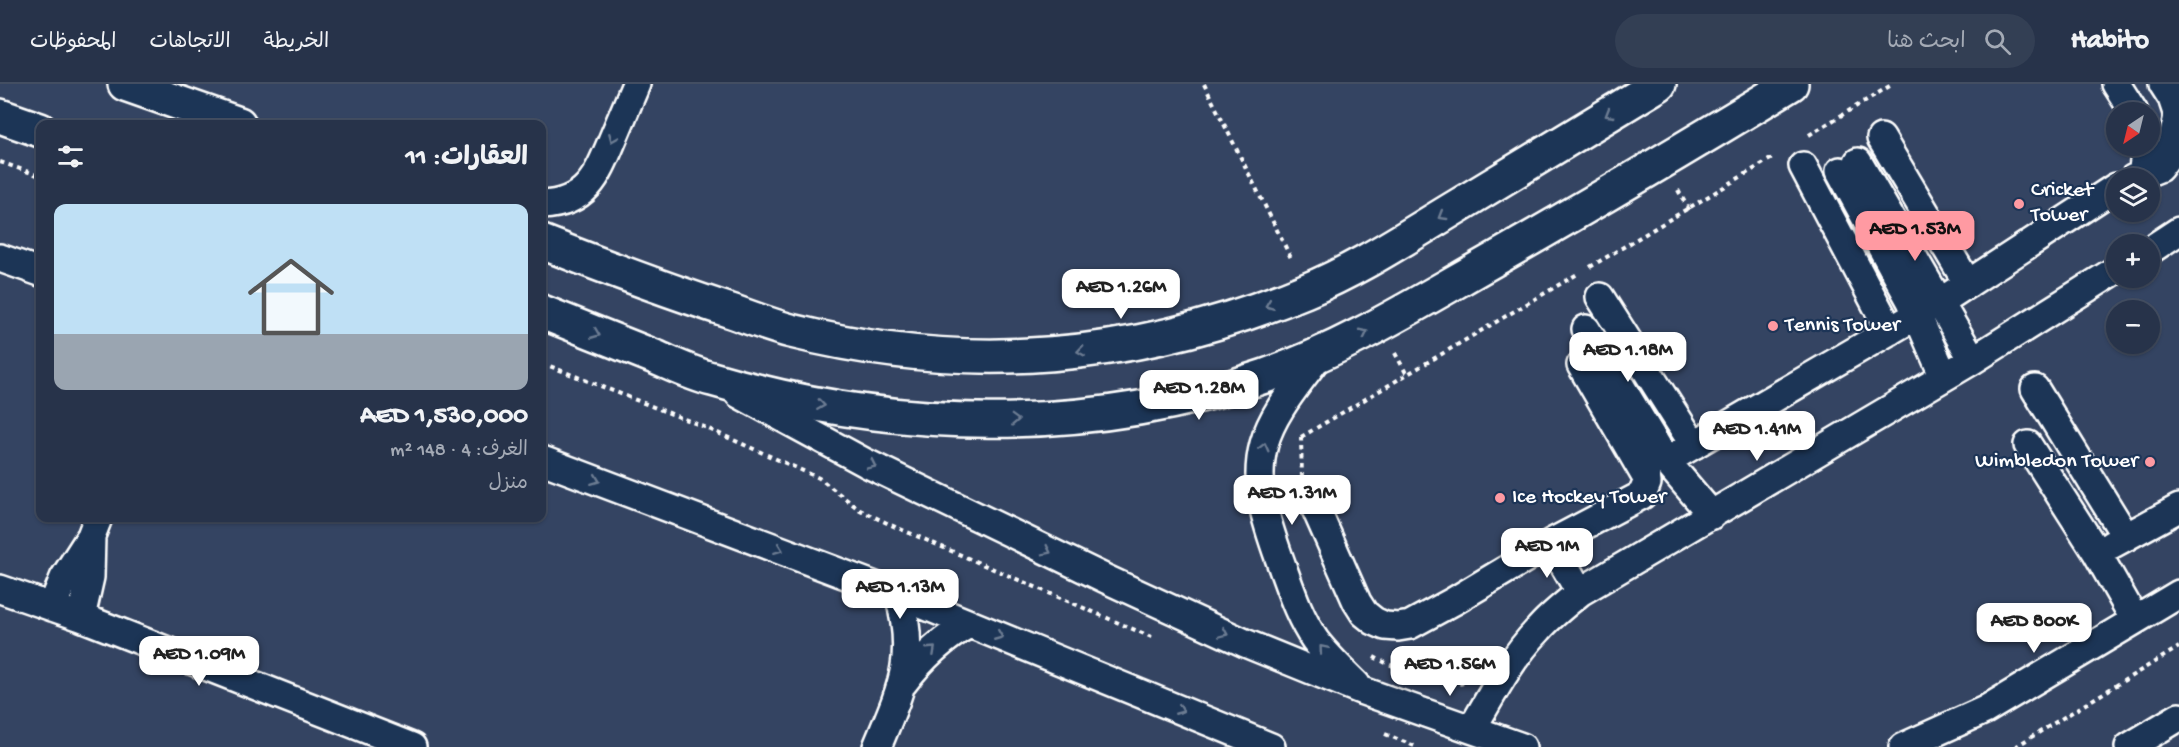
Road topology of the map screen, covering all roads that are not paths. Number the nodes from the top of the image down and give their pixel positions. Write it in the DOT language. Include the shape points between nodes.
graph roads {
  1 [pos="125,84"];
  2 [pos="636,84"];
  3 [pos="1659,84"];
  4 [pos="1791,84"];
  5 [pos="2116,84"];
  6 [pos="2163,84"];
  7 [pos="2128,102"];
  8 [pos="0,116"];
  9 [pos="228,120"];
  10 [pos="36,129"];
  11 [pos="1881,138"];
  12 [pos="1803,166"];
  13 [pos="1849,166"];
  14 [pos="2159,168"];
  15 [pos="2106,194"];
  16 [pos="546,204"];
  17 [pos="2179,231"];
  18 [pos="2160,243"];
  19 [pos="546,244"];
  20 [pos="0,258"];
  21 [pos="36,272"];
  22 [pos="2106,276"];
  23 [pos="1968,284"];
  24 [pos="1600,297"];
  25 [pos="1929,309"];
  26 [pos="546,314"];
  27 [pos="1586,329"];
  28 [pos="1890,331"];
  29 [pos="1319,355"];
  30 [pos="1973,360"];
  31 [pos="1581,365"];
  32 [pos="1944,377"];
  33 [pos="709,379"];
  34 [pos="2035,389"];
  35 [pos="1694,445"];
  36 [pos="2028,445"];
  37 [pos="1666,461"];
  38 [pos="546,462"];
  39 [pos="1315,507"];
  40 [pos="2179,508"];
  41 [pos="1712,515"];
  42 [pos="94,527"];
  43 [pos="2126,537"];
  44 [pos="1551,543"];
  45 [pos="2097,553"];
  46 [pos="0,589"];
  47 [pos="1580,592"];
  48 [pos="2179,594"];
  49 [pos="898,595"];
  50 [pos="52,607"];
  51 [pos="81,617"];
  52 [pos="2135,620"];
  53 [pos="969,624"];
  54 [pos="903,684"];
  55 [pos="1363,691"];
  56 [pos="2179,717"];
  57 [pos="1472,729"];
  58 [pos="412,747"];
  59 [pos="878,747"];
  60 [pos="1271,747"];
  61 [pos="1522,747"];
  62 [pos="1903,747"];
  63 [pos="2129,747"];
  1 -- 9 [label="street"];
  2 -- 16 [label="street, one-way" via="598,173 588,187 575,197"];
  3 -- 19 [label="street, one-way" via="1383,251 1307,290 1225,321 1140,343 1053,355 964,357 876,348 790,330 668,291"];
  29 -- 4 [label="street, one-way" via="1380,325 1664,162"];
  5 -- 7 [label="street"];
  6 -- 14 [label="street" via="2175,107 2177,125 2170,153"];
  8 -- 10 [label="street"];
  11 -- 23 [label="street"];
  12 -- 28 [label="street"];
  13 -- 25 [label="street"];
  15 -- 23 [label="street"];
  17 -- 18 [label="street"];
  20 -- 21 [label="street"];
  22 -- 30 [label="street"];
  23 -- 25 [label="street"];
  24 -- 35 [label="street"];
  25 -- 28 [label="street"];
  25 -- 30 [label="street"];
  25 -- 32 [label="street"];
  26 -- 33 [label="street, one-way"];
  27 -- 37 [label="street"];
  28 -- 35 [label="street"];
  33 -- 29 [label="street, one-way" via="810,403 904,417 1057,419 1132,410 1206,393"];
  55 -- 29 [label="street, one-way" via="1307,627 1262,502 1263,445 1270,428"];
  30 -- 32 [label="street"];
  31 -- 44 [label="street" via="1647,483 1642,495"];
  32 -- 41 [label="street"];
  33 -- 55 [label="street, one-way" via="866,463 1106,579 1245,643"];
  34 -- 43 [label="street"];
  35 -- 37 [label="street"];
  36 -- 45 [label="street"];
  37 -- 41 [label="street"];
  38 -- 49 [label="street, one-way"];
  39 -- 44 [label="street" via="1357,602 1364,613 1385,626 1410,625"];
  40 -- 43 [label="street"];
  41 -- 47 [label="street"];
  42 -- 50 [label="street" via="69,568"];
  42 -- 51 [label="street" via="90,577"];
  43 -- 45 [label="street"];
  44 -- 47 [label="street"];
  45 -- 52 [label="street"];
  46 -- 50 [label="street"];
  47 -- 57 [label="street" via="1520,650"];
  48 -- 52 [label="street"];
  49 -- 53 [label="street"];
  49 -- 54 [label="street" via="907,639"];
  50 -- 51 [label="street"];
  51 -- 58 [label="street"];
  52 -- 62 [label="street" via="1985,710"];
  54 -- 53 [label="street, one-way" via="932,649"];
  53 -- 60 [label="street, one-way"];
  54 -- 59 [label="street"];
  55 -- 57 [label="street"];
  56 -- 63 [label="street"];
  57 -- 61 [label="street"];
}
